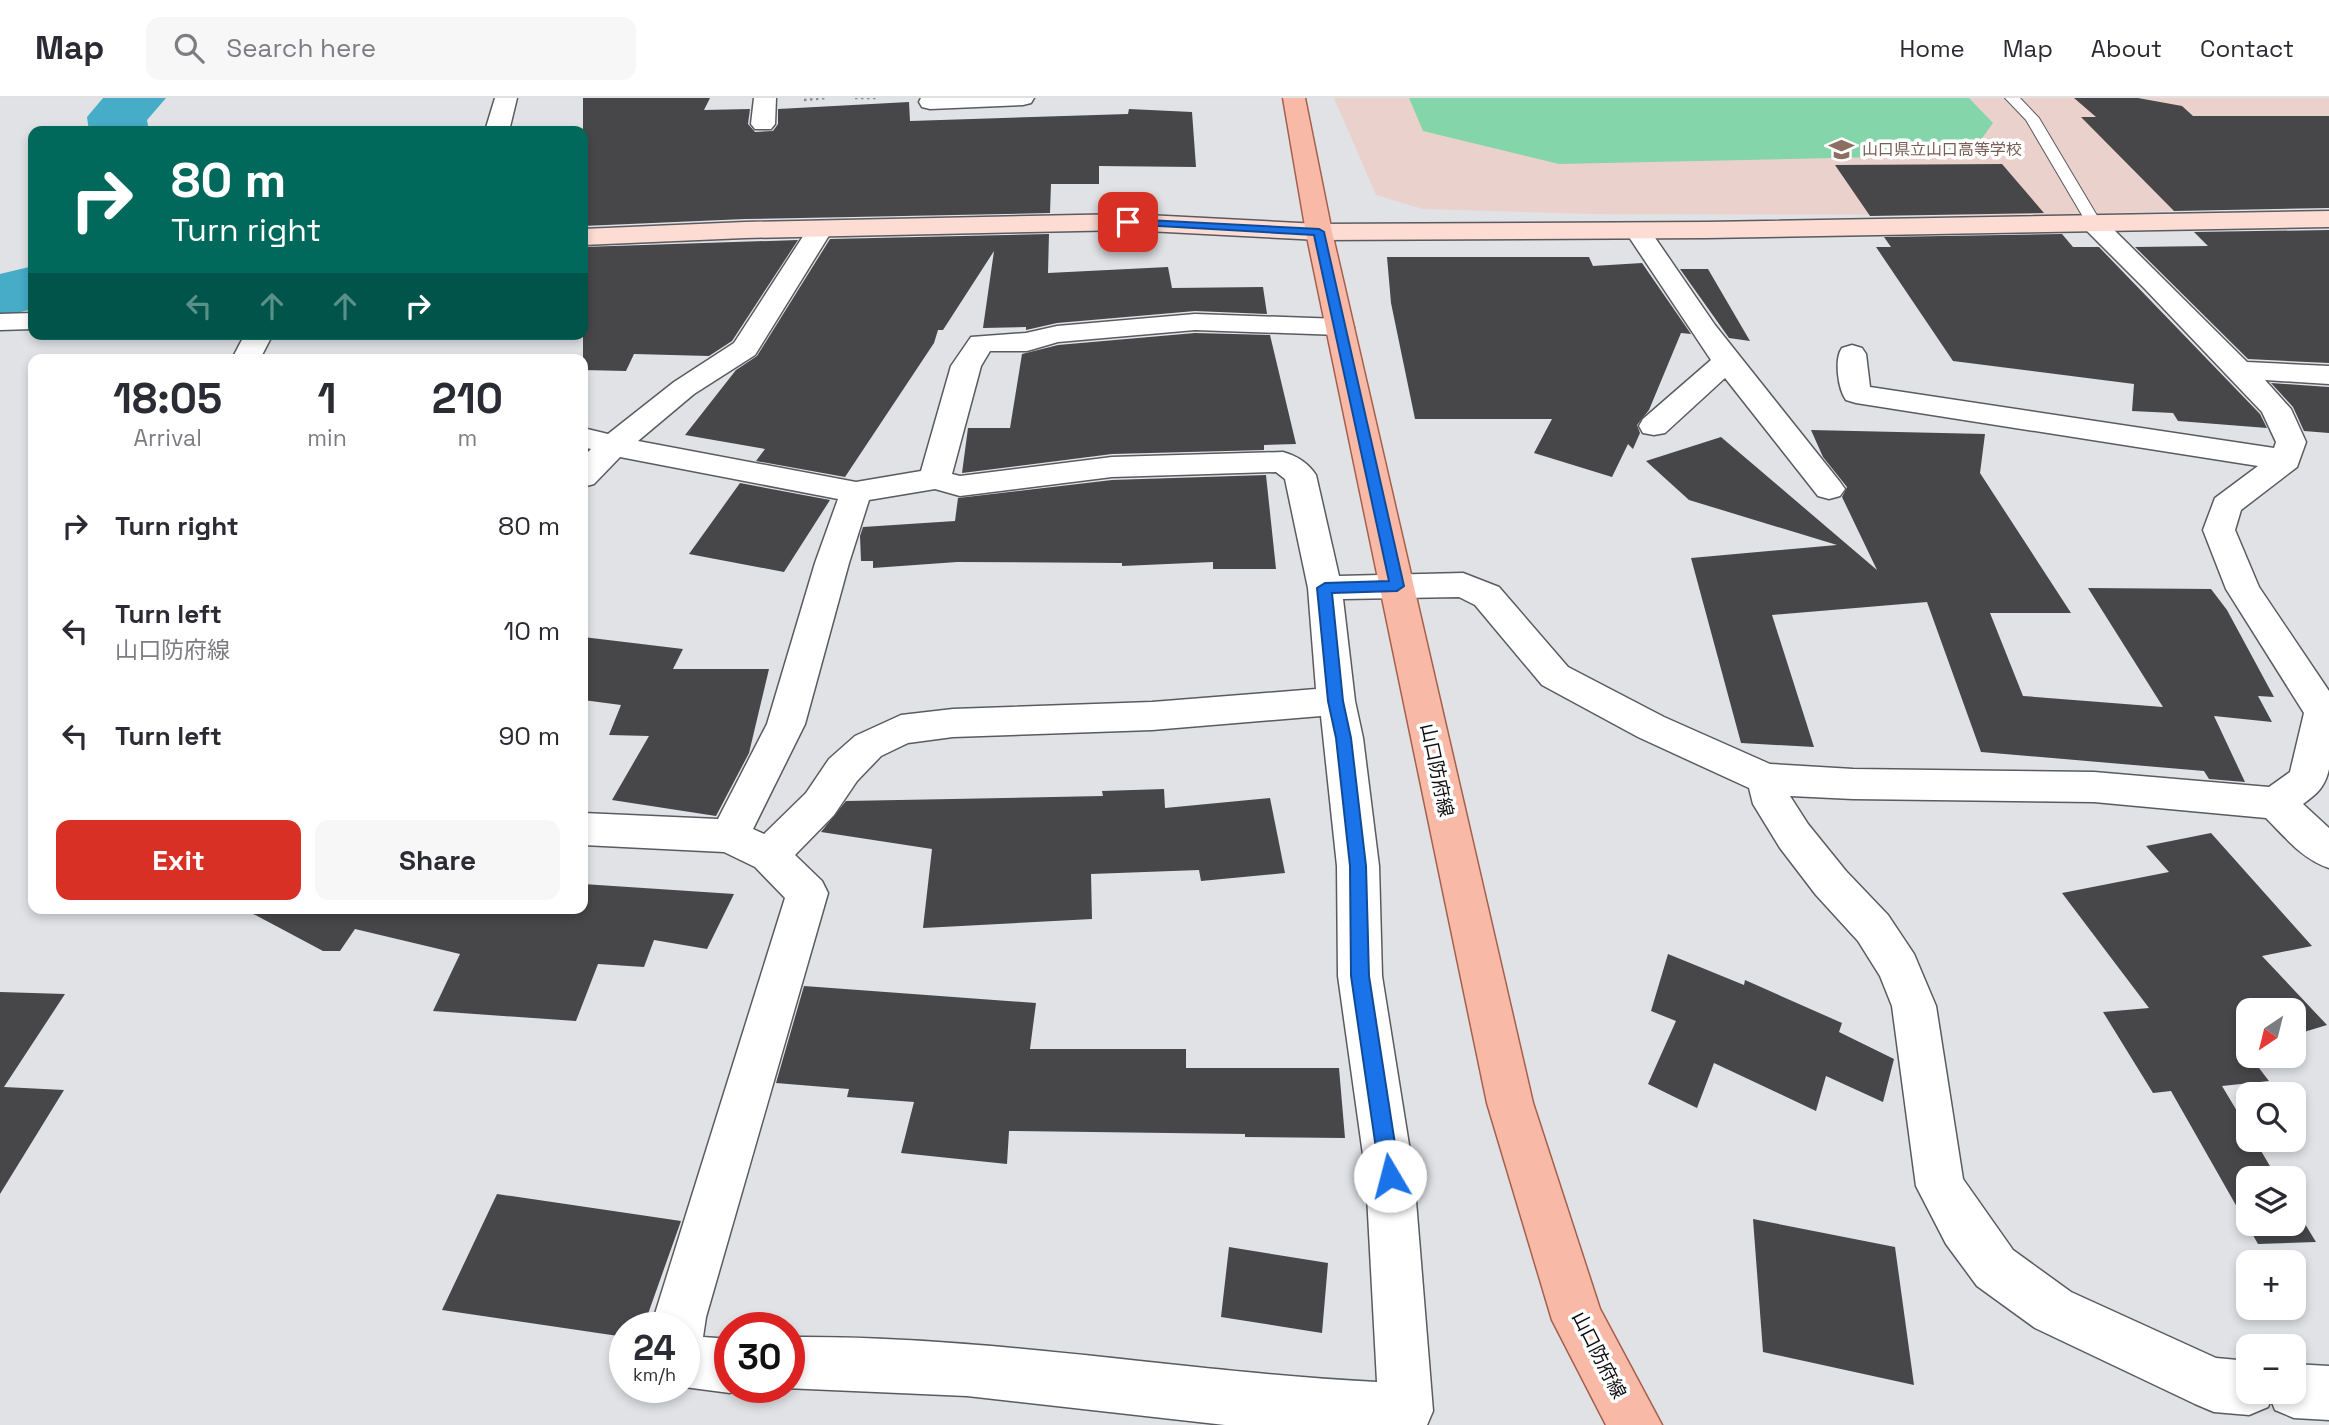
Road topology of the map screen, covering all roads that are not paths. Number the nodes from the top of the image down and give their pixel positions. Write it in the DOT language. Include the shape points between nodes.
graph roads {
  1 [pos="506,98"];
  2 [pos="765,98"];
  3 [pos="1023,98"];
  4 [pos="1294,98"];
  5 [pos="2012,98"];
  6 [pos="930,102"];
  7 [pos="763,124"];
  8 [pos="498,126"];
  9 [pos="2329,219"];
  10 [pos="2094,225"];
  11 [pos="820,229"];
  12 [pos="1638,230"];
  13 [pos="1319,232"];
  14 [pos="588,237"];
  15 [pos="28,321"];
  16 [pos="0,322"];
  17 [pos="1340,327"];
  18 [pos="1852,354"];
  19 [pos="1727,362"];
  20 [pos="2240,370"];
  21 [pos="2329,375"];
  22 [pos="1654,426"];
  23 [pos="588,438"];
  24 [pos="614,446"];
  25 [pos="2286,460"];
  26 [pos="588,472"];
  27 [pos="935,479"];
  28 [pos="1829,489"];
  29 [pos="856,492"];
  30 [pos="1397,586"];
  31 [pos="1325,588"];
  32 [pos="1336,701"];
  33 [pos="2326,713"];
  34 [pos="1766,779"];
  35 [pos="2276,803"];
  36 [pos="588,830"];
  37 [pos="729,836"];
  38 [pos="2329,851"];
  39 [pos="769,855"];
  40 [pos="681,1312"];
  41 [pos="805,1363"];
  42 [pos="2236,1387"];
  43 [pos="2306,1392"];
  44 [pos="2329,1393"];
  45 [pos="1407,1418"];
  46 [pos="1635,1425"];
  1 -- 8 [label="street"];
  2 -- 7 [label="street"];
  3 -- 6 [label="street"];
  4 -- 13 [label="main road, 山口防府線"];
  5 -- 10 [label="lane" via="2032,118"];
  9 -- 10 [label="street"];
  10 -- 12 [label="street"];
  10 -- 20 [label="street"];
  11 -- 13 [label="street" via="1128,222"];
  11 -- 14 [label="street"];
  11 -- 24 [label="street" via="745,349 684,388"];
  12 -- 13 [label="street"];
  12 -- 19 [label="street"];
  13 -- 17 [label="main road, 山口防府線"];
  15 -- 16 [label="street"];
  17 -- 27 [label="street" via="1195,322 981,343 966,366"];
  17 -- 30 [label="main road, 山口防府線"];
  18 -- 25 [label="street" via="1856,394"];
  19 -- 22 [label="street"];
  19 -- 28 [label="street"];
  20 -- 21 [label="street"];
  20 -- 25 [label="street" via="2276,409 2291,442"];
  23 -- 24 [label="street"];
  24 -- 26 [label="street"];
  24 -- 29 [label="street"];
  25 -- 33 [label="street" via="2226,505 2219,530 2243,590"];
  27 -- 29 [label="street"];
  27 -- 31 [label="street" via="960,486 1112,467 1283,462 1300,475"];
  29 -- 37 [label="street" via="786,724"];
  30 -- 31 [label="street"];
  30 -- 34 [label="street" via="1463,585 1487,596 1555,676 1651,727"];
  30 -- 46 [label="main road, 山口防府線" via="1510,1103 1578,1320"];
  31 -- 32 [label="street"];
  32 -- 39 [label="street" via="901,729 868,746"];
  32 -- 45 [label="street" via="1358,866 1360,976 1390,1176"];
  33 -- 35 [label="street" via="2307,780"];
  34 -- 35 [label="street" via="2094,787"];
  34 -- 42 [label="street" via="1773,804 1794,836 1873,928 1899,967 1914,1006 1940,1186 1995,1268 2053,1310 2214,1385"];
  35 -- 38 [label="street"];
  36 -- 37 [label="street"];
  37 -- 39 [label="street"];
  39 -- 40 [label="street" via="807,893"];
  41 -- 45 [label="street" via="1098,1382"];
  43 -- 44 [label="street"];
}
